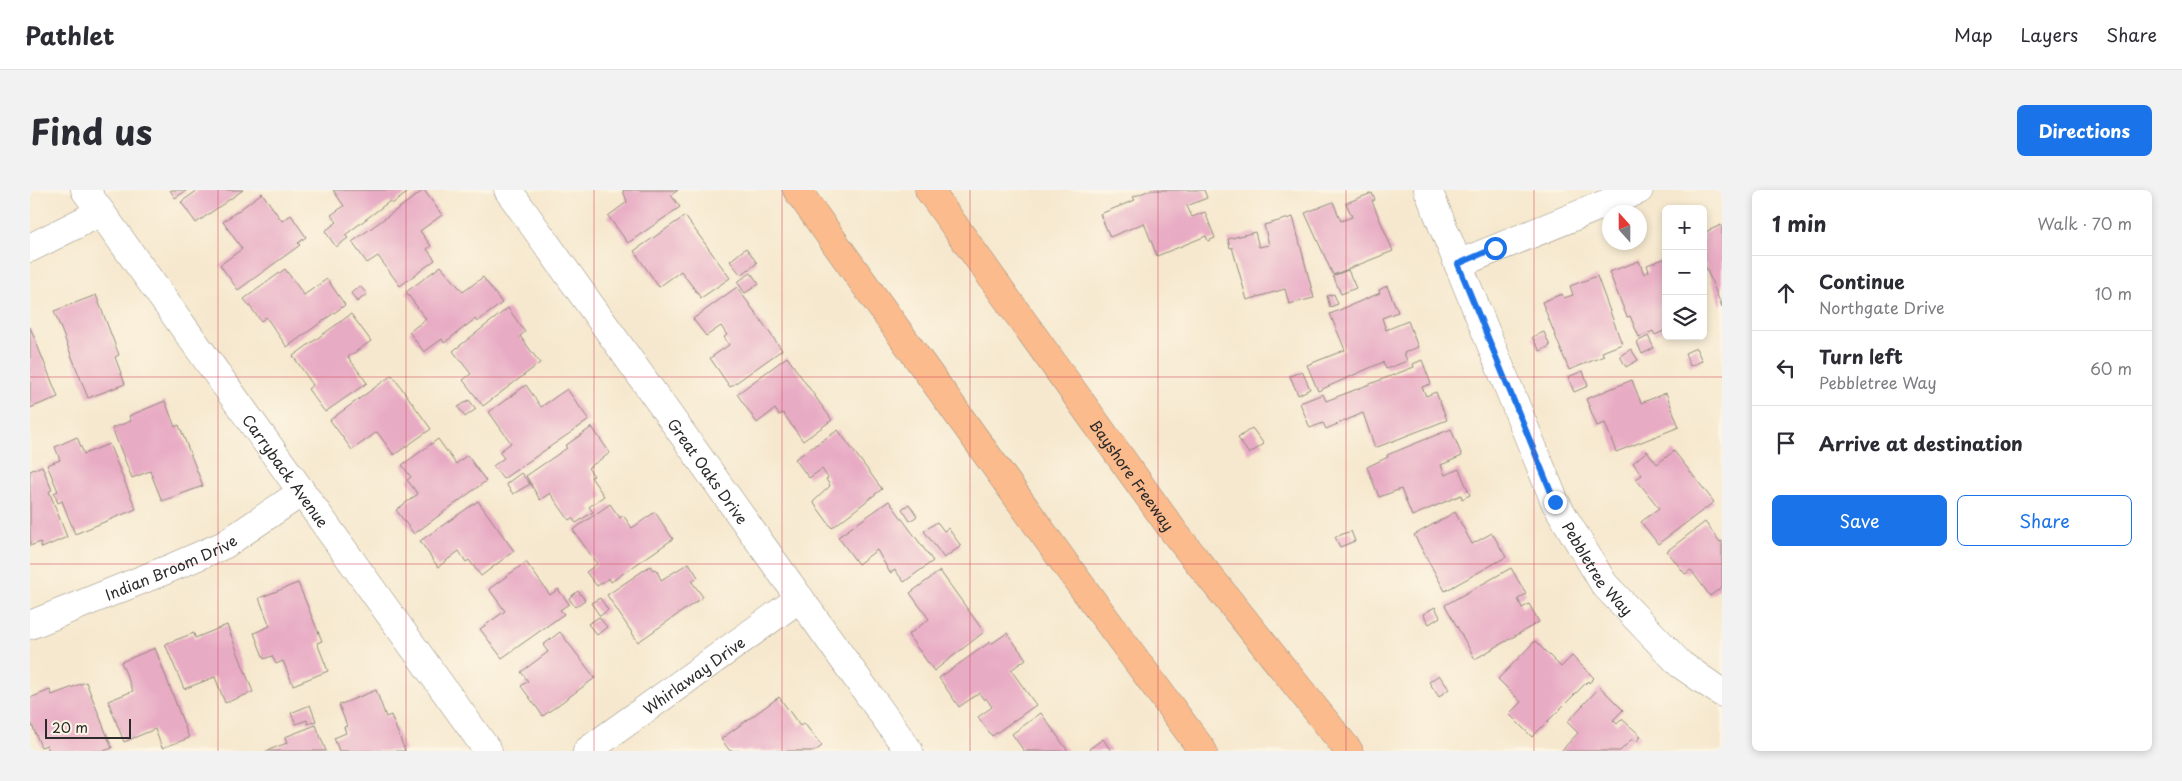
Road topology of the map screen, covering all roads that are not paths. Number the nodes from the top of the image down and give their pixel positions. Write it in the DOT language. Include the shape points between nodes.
graph roads {
  1 [pos="85,190"];
  2 [pos="508,190"];
  3 [pos="797,190"];
  4 [pos="929,190"];
  5 [pos="1428,190"];
  6 [pos="1639,190"];
  7 [pos="101,212"];
  8 [pos="30,248"];
  9 [pos="1458,264"];
  10 [pos="302,492"];
  11 [pos="800,598"];
  12 [pos="30,625"];
  13 [pos="1722,693"];
  14 [pos="488,751"];
  15 [pos="586,751"];
  16 [pos="910,751"];
  17 [pos="1203,751"];
  18 [pos="1349,751"];
  1 -- 7 [label="street, Carryback Avenue"];
  2 -- 11 [label="street, Great Oaks Drive"];
  3 -- 17 [label="highway"];
  4 -- 18 [label="highway, Bayshore Freeway" via="1174,532"];
  5 -- 9 [label="street, Pebbletree Way"];
  6 -- 9 [label="street"];
  7 -- 8 [label="street"];
  7 -- 10 [label="street, Carryback Avenue"];
  9 -- 13 [label="street, Pebbletree Way" via="1555,502 1604,584 1680,664"];
  10 -- 12 [label="street, Indian Broom Drive" via="224,545"];
  10 -- 14 [label="street, Carryback Avenue"];
  11 -- 15 [label="street, Whirlaway Drive"];
  11 -- 16 [label="street, Great Oaks Drive"];
}
